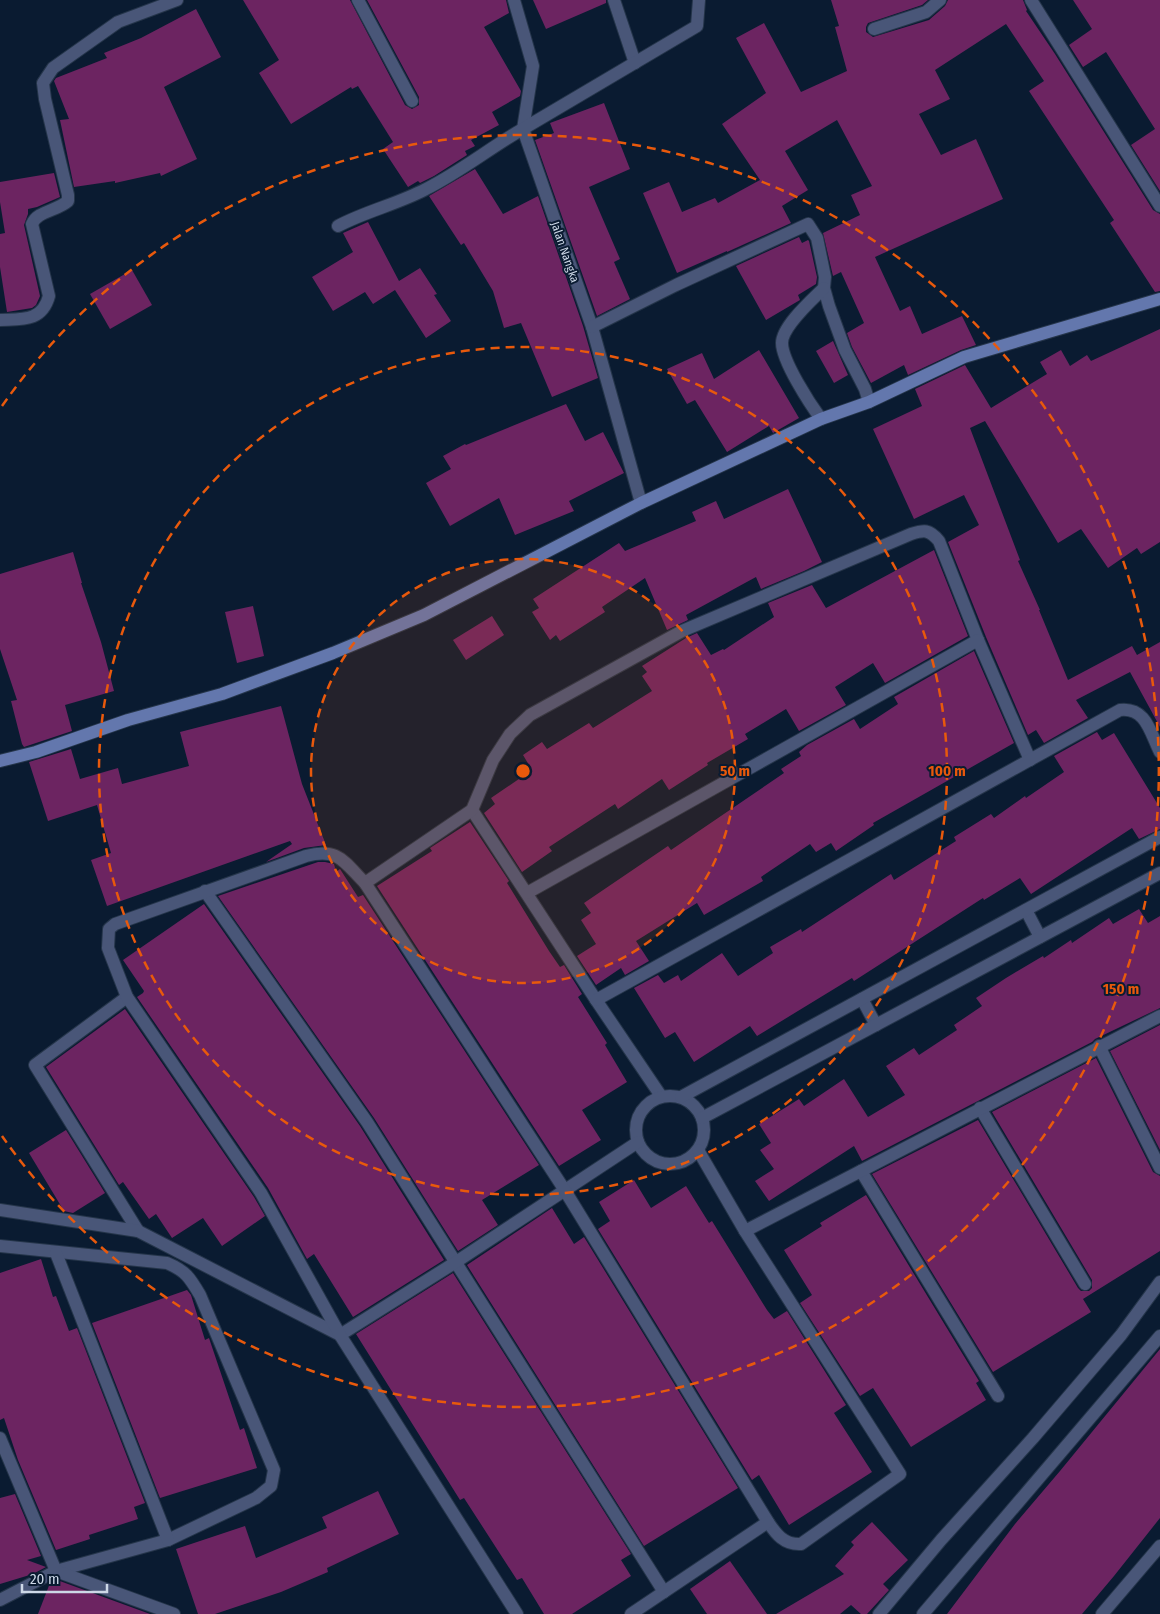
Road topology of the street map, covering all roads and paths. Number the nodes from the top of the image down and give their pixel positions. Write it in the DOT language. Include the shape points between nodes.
graph roads {
  1 [pos="177,0"];
  2 [pos="358,0"];
  3 [pos="514,0"];
  4 [pos="614,0"];
  5 [pos="699,0"];
  6 [pos="940,0"];
  7 [pos="1031,0"];
  8 [pos="144,6"];
  9 [pos="874,30"];
  10 [pos="635,63"];
  11 [pos="412,101"];
  12 [pos="522,129"];
  13 [pos="1160,206"];
  14 [pos="338,226"];
  15 [pos="824,288"];
  16 [pos="1160,298"];
  17 [pos="0,320"];
  18 [pos="592,328"];
  19 [pos="869,402"];
  20 [pos="821,419"];
  21 [pos="641,503"];
  22 [pos="978,640"];
  23 [pos="1160,752"];
  24 [pos="1030,760"];
  25 [pos="0,761"];
  26 [pos="472,810"];
  27 [pos="1160,837"];
  28 [pos="1160,873"];
  29 [pos="365,883"];
  30 [pos="205,891"];
  31 [pos="527,893"];
  32 [pos="1026,910"];
  33 [pos="1040,937"];
  34 [pos="127,997"];
  35 [pos="862,999"];
  36 [pos="596,1000"];
  37 [pos="1160,1016"];
  38 [pos="876,1025"];
  39 [pos="1099,1046"];
  40 [pos="661,1096"];
  41 [pos="681,1096"];
  42 [pos="980,1108"];
  43 [pos="702,1118"];
  44 [pos="638,1142"];
  45 [pos="698,1150"];
  46 [pos="1160,1168"];
  47 [pos="861,1171"];
  48 [pos="564,1189"];
  49 [pos="0,1210"];
  50 [pos="138,1231"];
  51 [pos="744,1231"];
  52 [pos="0,1246"];
  53 [pos="56,1253"];
  54 [pos="456,1262"];
  55 [pos="1160,1282"];
  56 [pos="1085,1284"];
  57 [pos="340,1335"];
  58 [pos="1160,1336"];
  59 [pos="998,1396"];
  60 [pos="0,1438"];
  61 [pos="768,1522"];
  62 [pos="168,1540"];
  63 [pos="1160,1546"];
  64 [pos="56,1571"];
  65 [pos="664,1592"];
  66 [pos="0,1600"];
  67 [pos="174,1614"];
  68 [pos="517,1614"];
  69 [pos="631,1614"];
  70 [pos="879,1614"];
  71 [pos="924,1614"];
  72 [pos="1102,1614"];
  1 -- 8 [label="street"];
  2 -- 11 [label="street"];
  3 -- 12 [label="street, Jalan Nangka" via="533,66"];
  4 -- 10 [label="street"];
  5 -- 10 [label="street" via="697,26"];
  6 -- 9 [label="street" via="926,12"];
  7 -- 13 [label="street"];
  8 -- 17 [label="street" via="52,68 43,82 68,201 38,216 32,224 49,296 47,306 28,319"];
  10 -- 12 [label="street"];
  12 -- 14 [label="street" via="425,190"];
  12 -- 18 [label="street, Jalan Nangka"];
  15 -- 18 [label="street" via="825,277 817,238 808,224"];
  15 -- 19 [label="street" via="845,350"];
  15 -- 20 [label="street" via="800,311 782,342 798,383"];
  16 -- 19 [label="street" via="964,358"];
  18 -- 21 [label="street, Jalan Nangka"];
  19 -- 20 [label="street"];
  20 -- 21 [label="street"];
  21 -- 25 [label="street" via="424,615 333,653 222,694"];
  22 -- 24 [label="street"];
  22 -- 26 [label="street" via="939,541 932,533 911,534 682,630 530,715 510,734 493,760"];
  22 -- 31 [label="street"];
  23 -- 24 [label="street" via="1143,717 1128,709 1120,710"];
  24 -- 36 [label="street"];
  26 -- 29 [label="street"];
  26 -- 31 [label="street"];
  27 -- 32 [label="street"];
  28 -- 33 [label="street"];
  29 -- 30 [label="street" via="342,859 321,852"];
  29 -- 48 [label="street"];
  30 -- 34 [label="street" via="115,924 109,930 108,948"];
  30 -- 54 [label="street" via="367,1122"];
  31 -- 36 [label="street"];
  32 -- 33 [label="street"];
  32 -- 35 [label="street"];
  33 -- 38 [label="street"];
  34 -- 50 [label="street" via="35,1066"];
  34 -- 57 [label="street" via="261,1193"];
  35 -- 38 [label="street"];
  35 -- 41 [label="street"];
  36 -- 40 [label="street"];
  37 -- 39 [label="street"];
  38 -- 43 [label="street"];
  39 -- 42 [label="street"];
  39 -- 46 [label="street"];
  40 -- 41 [label="street"];
  40 -- 44 [label="street" via="644,1106 636,1123"];
  41 -- 43 [label="street" via="695,1106"];
  42 -- 47 [label="street"];
  42 -- 56 [label="street"];
  43 -- 45 [label="street" via="704,1134"];
  44 -- 45 [label="street" via="648,1157 665,1164 683,1162"];
  44 -- 48 [label="street"];
  45 -- 51 [label="street"];
  47 -- 51 [label="street"];
  47 -- 59 [label="street"];
  48 -- 54 [label="street"];
  48 -- 61 [label="street"];
  49 -- 50 [label="street"];
  50 -- 57 [label="street"];
  51 -- 61 [label="street" via="900,1474 801,1544 782,1540"];
  52 -- 53 [label="street"];
  53 -- 62 [label="street"];
  53 -- 62 [label="street" via="167,1263 188,1275 200,1295 274,1470 271,1486 256,1498"];
  54 -- 57 [label="street"];
  54 -- 65 [label="street"];
  55 -- 70 [label="street" via="1121,1335"];
  57 -- 68 [label="street"];
  58 -- 71 [label="street"];
  60 -- 64 [label="street"];
  61 -- 65 [label="street"];
  62 -- 64 [label="street"];
  63 -- 72 [label="street"];
  64 -- 66 [label="street"];
  64 -- 67 [label="street"];
  65 -- 69 [label="street"];
}
